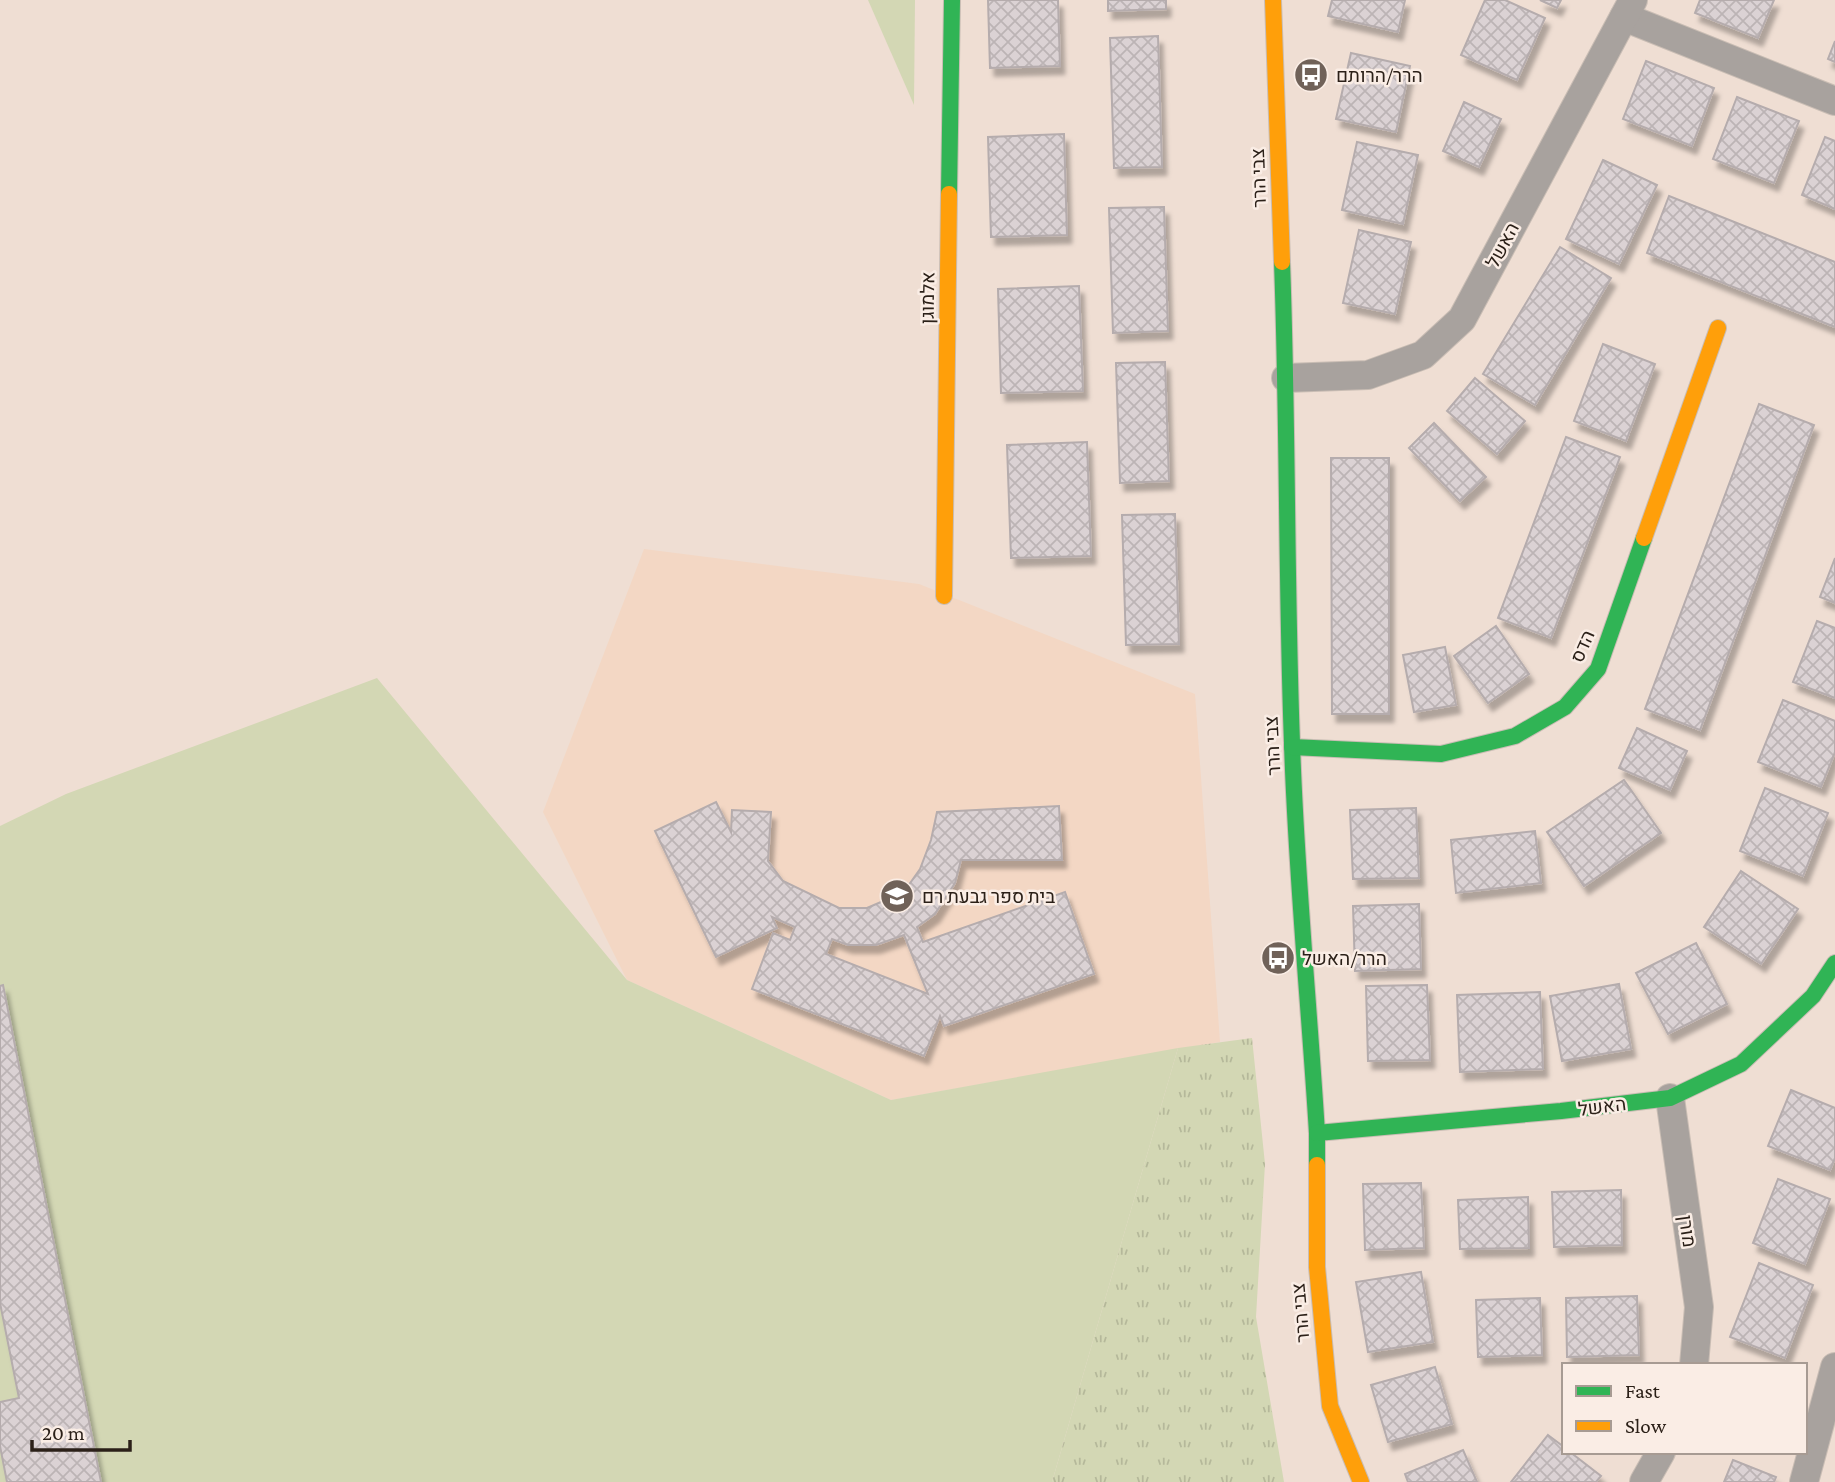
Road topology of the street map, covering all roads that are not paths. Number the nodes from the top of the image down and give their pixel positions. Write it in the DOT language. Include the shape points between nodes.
graph roads {
  1 [pos="952,0"];
  2 [pos="1273,0"];
  3 [pos="1628,8"];
  4 [pos="1835,101"];
  5 [pos="1718,328"];
  6 [pos="1286,378"];
  7 [pos="944,596"];
  8 [pos="1292,747"];
  9 [pos="1835,963"];
  10 [pos="1670,1098"];
  11 [pos="1318,1133"];
  12 [pos="1694,1363"];
  13 [pos="1835,1367"];
  14 [pos="1660,1454"];
  15 [pos="1361,1482"];
  16 [pos="1644,1482"];
  17 [pos="1804,1482"];
  1 -- 7 [label="street, אלמוגן"];
  2 -- 6 [label="street, צבי הרר"];
  3 -- 4 [label="street"];
  3 -- 6 [label="street, האשל" via="1462,319 1423,355 1368,375"];
  5 -- 8 [label="street, הדס" via="1598,668 1565,707 1515,736 1441,754"];
  6 -- 8 [label="street, צבי הרר"];
  8 -- 11 [label="street, צבי הרר"];
  9 -- 10 [label="street, האשל" via="1813,996 1741,1064"];
  10 -- 11 [label="street, האשל"];
  10 -- 12 [label="street, מורן" via="1699,1307"];
  11 -- 15 [label="street, צבי הרר" via="1317,1268 1330,1406"];
  13 -- 17 [label="street"];
  14 -- 16 [label="street"];
}
